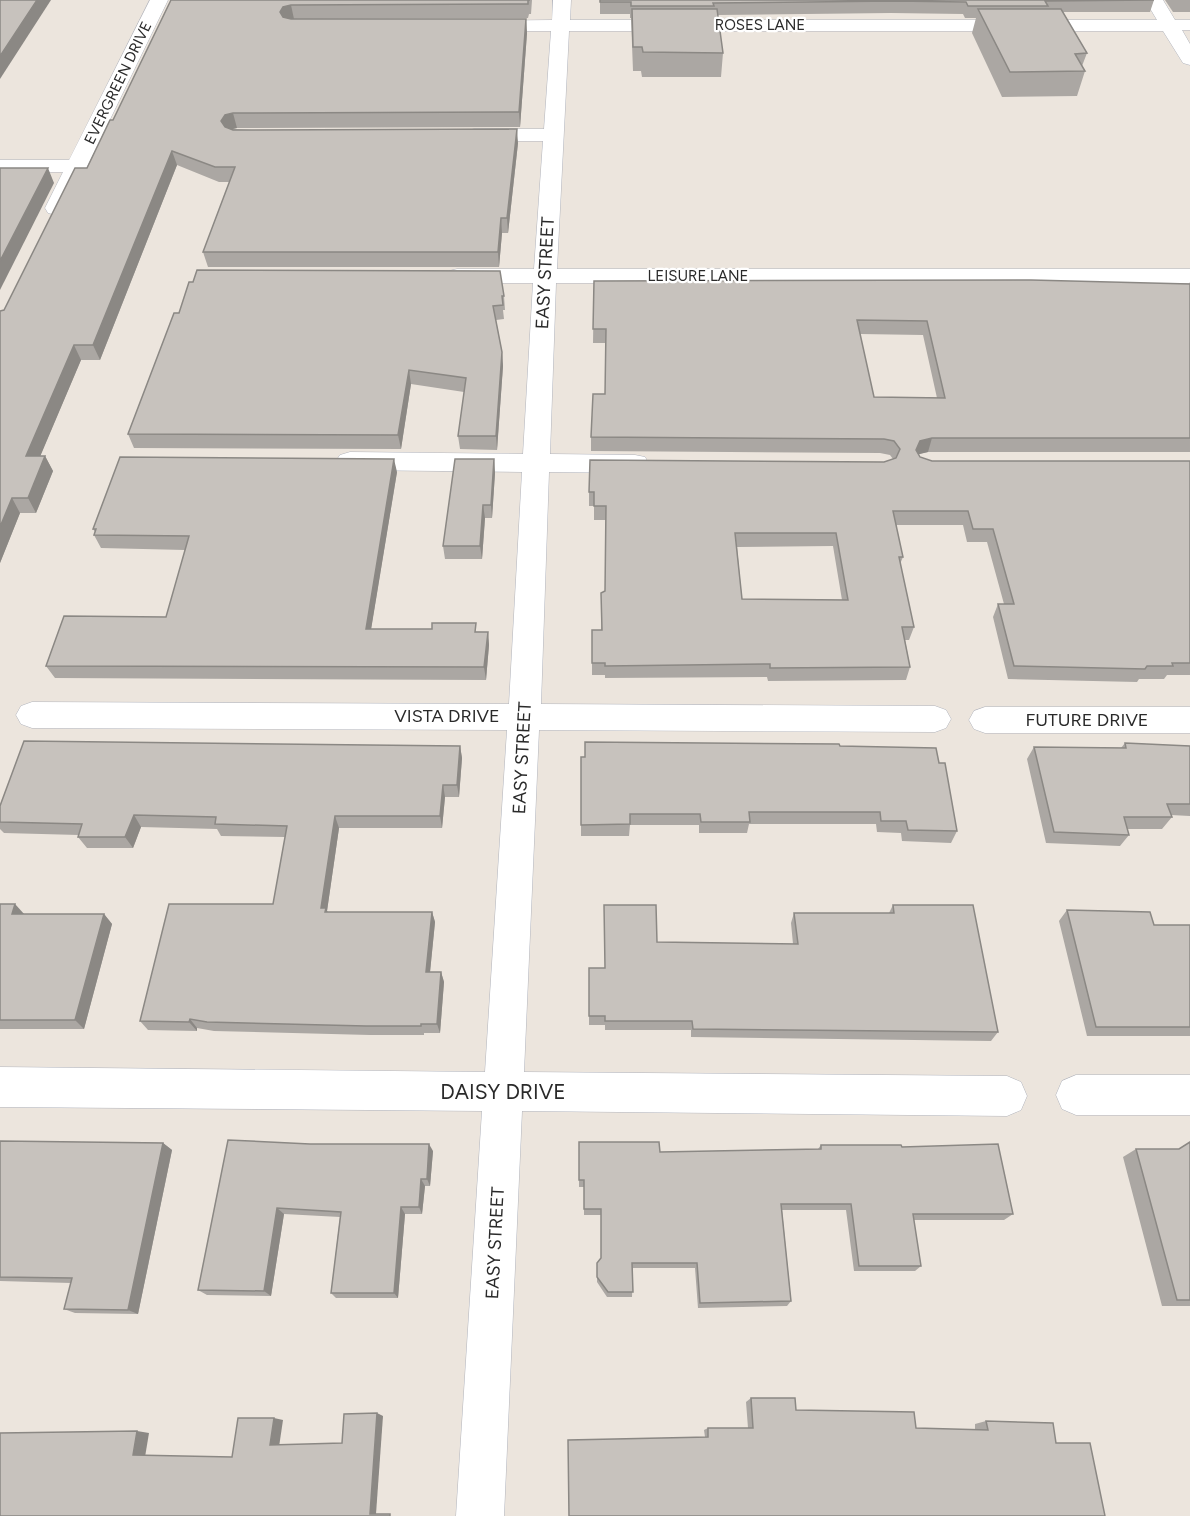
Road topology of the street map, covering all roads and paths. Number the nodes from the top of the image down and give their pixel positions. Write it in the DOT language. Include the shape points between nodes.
graph roads {
  1 [pos="159,0"];
  2 [pos="1154,0"];
  3 [pos="562,13"];
  4 [pos="1170,25"];
  5 [pos="1190,25"];
  6 [pos="468,26"];
  7 [pos="1190,59"];
  8 [pos="460,135"];
  9 [pos="553,135"];
  10 [pos="0,165"];
  11 [pos="77,166"];
  12 [pos="46,227"];
  13 [pos="544,275"];
  14 [pos="440,276"];
  15 [pos="1190,276"];
  16 [pos="322,461"];
  17 [pos="536,463"];
  18 [pos="654,464"];
  19 [pos="32,715"];
  20 [pos="524,716"];
  21 [pos="935,719"];
  22 [pos="985,720"];
  23 [pos="1190,720"];
  24 [pos="0,1087"];
  25 [pos="503,1092"];
  26 [pos="1076,1095"];
  27 [pos="1190,1095"];
  28 [pos="1007,1096"];
  29 [pos="480,1516"];
  1 -- 11 [label="street, EVERGREEN DRIVE"];
  2 -- 4 [label="street"];
  3 -- 4 [label="street, ROSES LANE"];
  3 -- 6 [label="street, ROSES LANE"];
  3 -- 9 [label="street, EASY STREET"];
  4 -- 5 [label="street, ROSES LANE"];
  4 -- 7 [label="street"];
  8 -- 9 [label="street"];
  9 -- 13 [label="street, EASY STREET"];
  10 -- 11 [label="street, EVERGREEN DRIVE"];
  11 -- 12 [label="street, EVERGREEN DRIVE"];
  13 -- 14 [label="street, LEISURE LANE"];
  13 -- 15 [label="street, LEISURE LANE"];
  13 -- 17 [label="street, EASY STREET"];
  16 -- 17 [label="street"];
  17 -- 18 [label="street"];
  17 -- 20 [label="street, EASY STREET"];
  19 -- 20 [label="street, VISTA DRIVE"];
  20 -- 21 [label="street, VISTA DRIVE"];
  20 -- 25 [label="street, EASY STREET"];
  22 -- 23 [label="street, FUTURE DRIVE"];
  24 -- 25 [label="street, DAISY DRIVE"];
  25 -- 28 [label="street, DAISY DRIVE"];
  25 -- 29 [label="street, EASY STREET"];
  26 -- 27 [label="street"];
}
